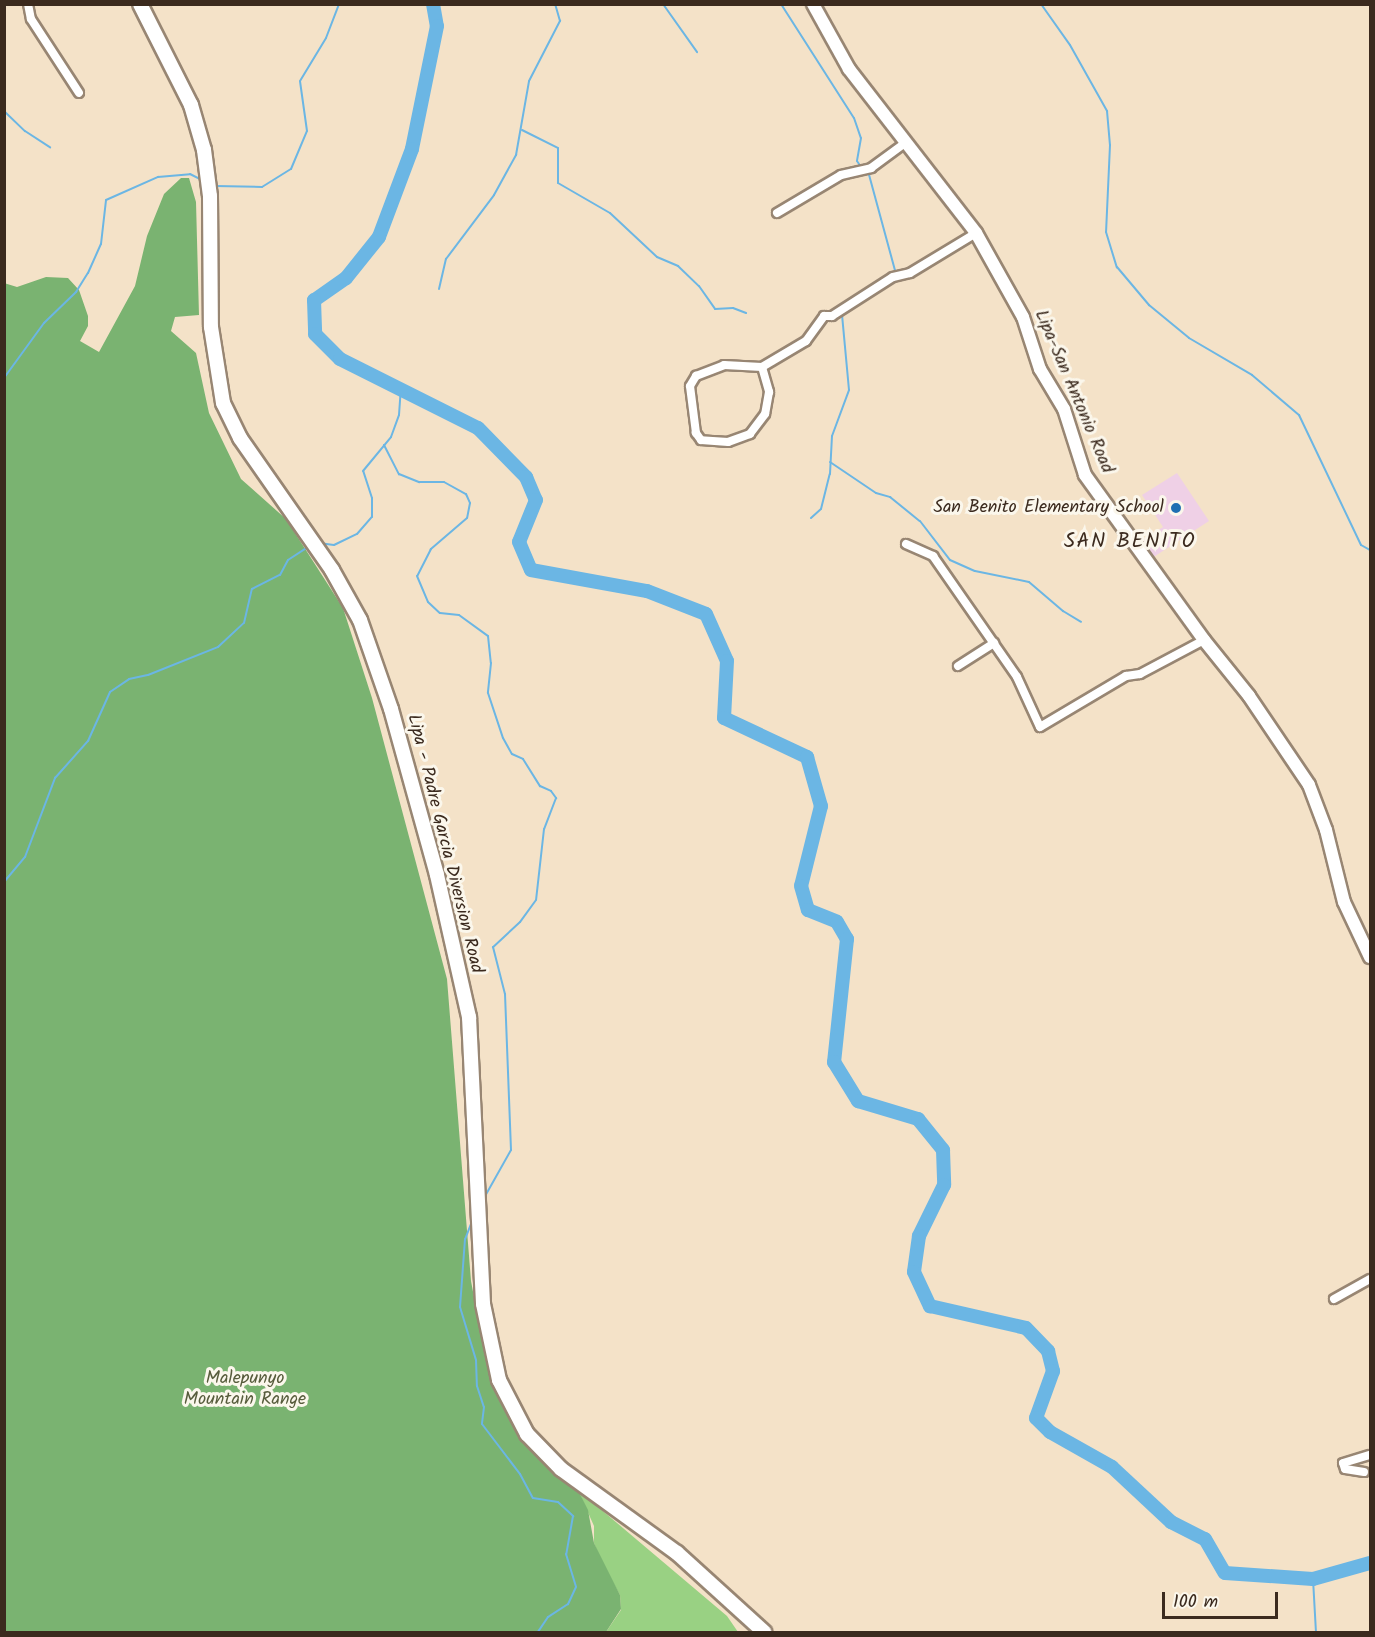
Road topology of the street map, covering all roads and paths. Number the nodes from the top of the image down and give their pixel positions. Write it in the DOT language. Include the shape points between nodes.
graph roads {
  1 [pos="28,4"];
  2 [pos="140,4"];
  3 [pos="813,4"];
  4 [pos="79,93"];
  5 [pos="905,143"];
  6 [pos="777,213"];
  7 [pos="976,233"];
  8 [pos="762,367"];
  9 [pos="906,544"];
  10 [pos="1204,640"];
  11 [pos="994,643"];
  12 [pos="957,666"];
  13 [pos="1371,957"];
  14 [pos="1371,1279"];
  15 [pos="1334,1299"];
  16 [pos="1371,1455"];
  17 [pos="1364,1472"];
  18 [pos="764,1632"];
  1 -- 4 [label="street" via="31,19"];
  2 -- 18 [label="main road, Lipa - Padre Garcia Diversion Road" via="191,105 204,150 210,196 211,327 223,403 240,438 332,570 360,620 388,699 439,883 470,1017 483,1304 494,1362 507,1399 527,1434 561,1469 677,1553"];
  3 -- 5 [label="main road, Lipa-San Antonio Road" via="849,69"];
  5 -- 6 [label="street" via="871,168 841,175"];
  5 -- 7 [label="main road, Lipa-San Antonio Road"];
  7 -- 8 [label="street" via="910,273 893,277 832,316 824,316 806,341"];
  7 -- 10 [label="main road, Lipa-San Antonio Road" via="1023,317 1040,369 1064,409 1085,475"];
  8 -- 8 [label="street" via="769,392 765,414 750,434 728,442 701,440 696,433 690,386 696,376 724,365"];
  9 -- 11 [label="street" via="933,556"];
  10 -- 11 [label="street" via="1140,674 1126,676 1040,727 1017,677"];
  10 -- 13 [label="main road, Lipa-San Antonio Road" via="1249,696 1309,785 1326,830 1344,902"];
  11 -- 12 [label="street"];
  14 -- 15 [label="street"];
  16 -- 17 [label="street" via="1343,1463 1345,1469"];
}
